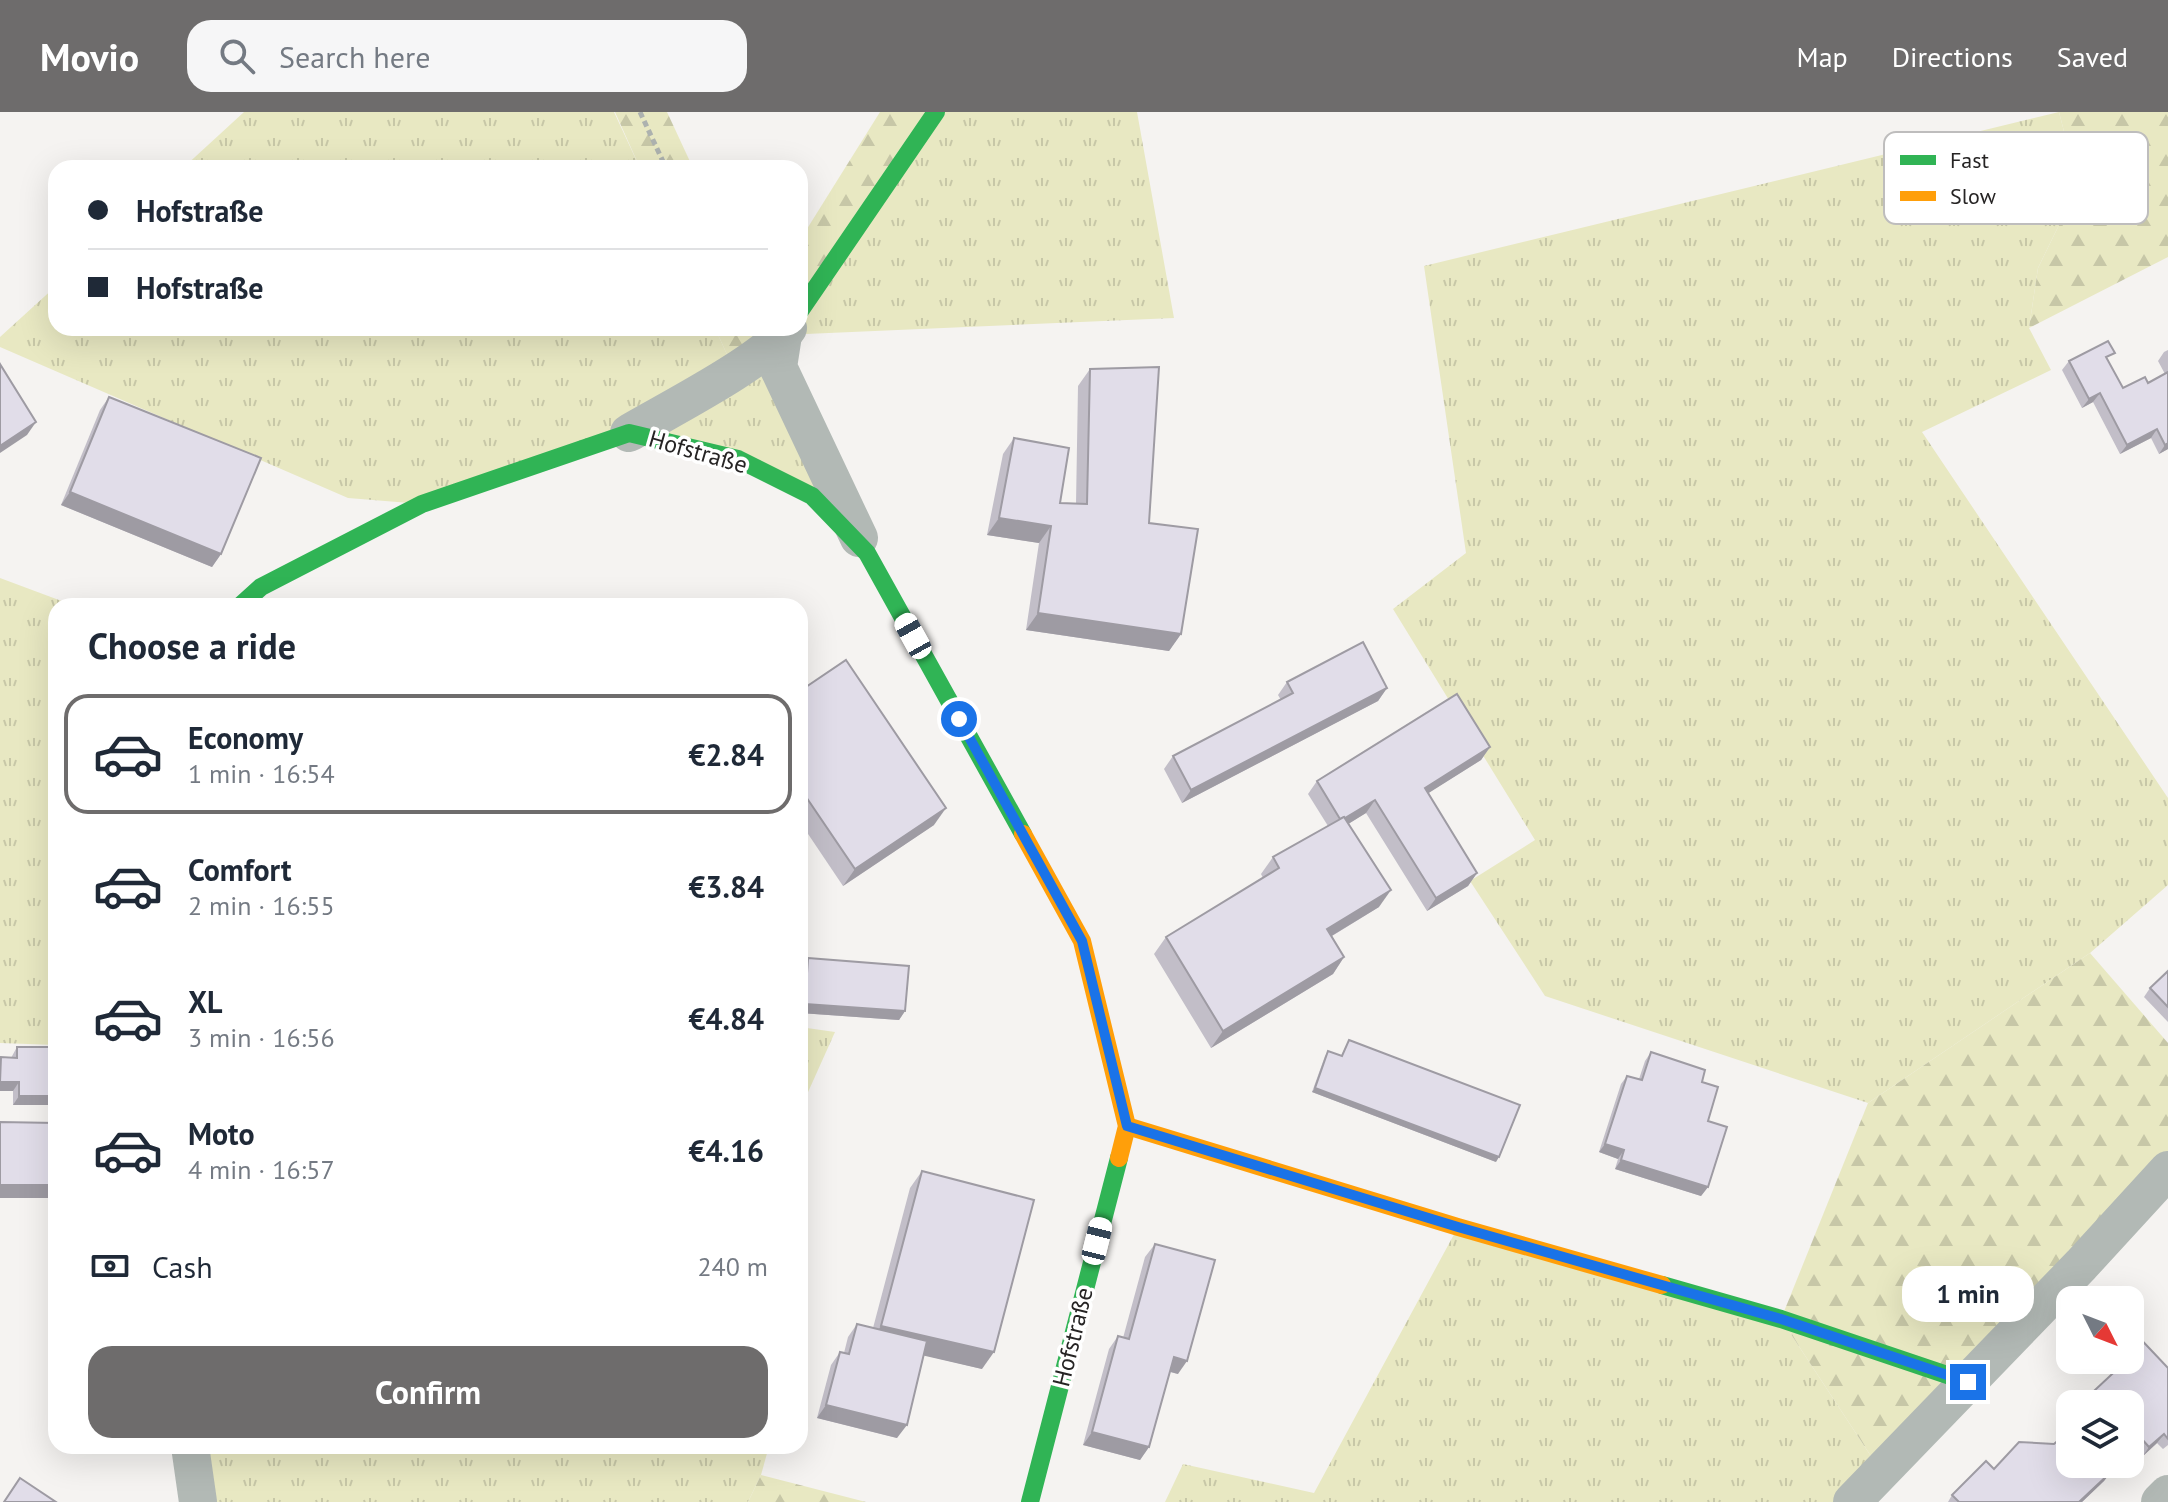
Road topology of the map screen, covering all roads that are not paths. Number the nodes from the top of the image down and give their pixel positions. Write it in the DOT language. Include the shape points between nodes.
graph roads {
  1 [pos="936,112"];
  2 [pos="808,299"];
  3 [pos="778,336"];
  4 [pos="787,336"];
  5 [pos="629,433"];
  6 [pos="867,553"];
  7 [pos="249,598"];
  8 [pos="1127,1126"];
  9 [pos="2168,1170"];
  10 [pos="1968,1382"];
  11 [pos="191,1454"];
  12 [pos="2168,1494"];
  13 [pos="198,1502"];
  14 [pos="1030,1502"];
  15 [pos="1852,1502"];
  16 [pos="2160,1502"];
  1 -- 2 [label="street"];
  3 -- 5 [label="street" via="753,358"];
  4 -- 6 [label="street" via="778,367"];
  5 -- 6 [label="street, Hofstraße" via="738,459 763,471 812,496"];
  5 -- 7 [label="street, Hofstraße" via="422,504"];
  6 -- 8 [label="street, Hofstraße" via="1082,941"];
  8 -- 10 [label="street" via="1781,1319"];
  8 -- 14 [label="street, Hofstraße"];
  9 -- 10 [label="street"];
  10 -- 15 [label="street"];
  11 -- 13 [label="street"];
  12 -- 16 [label="street"];
}
